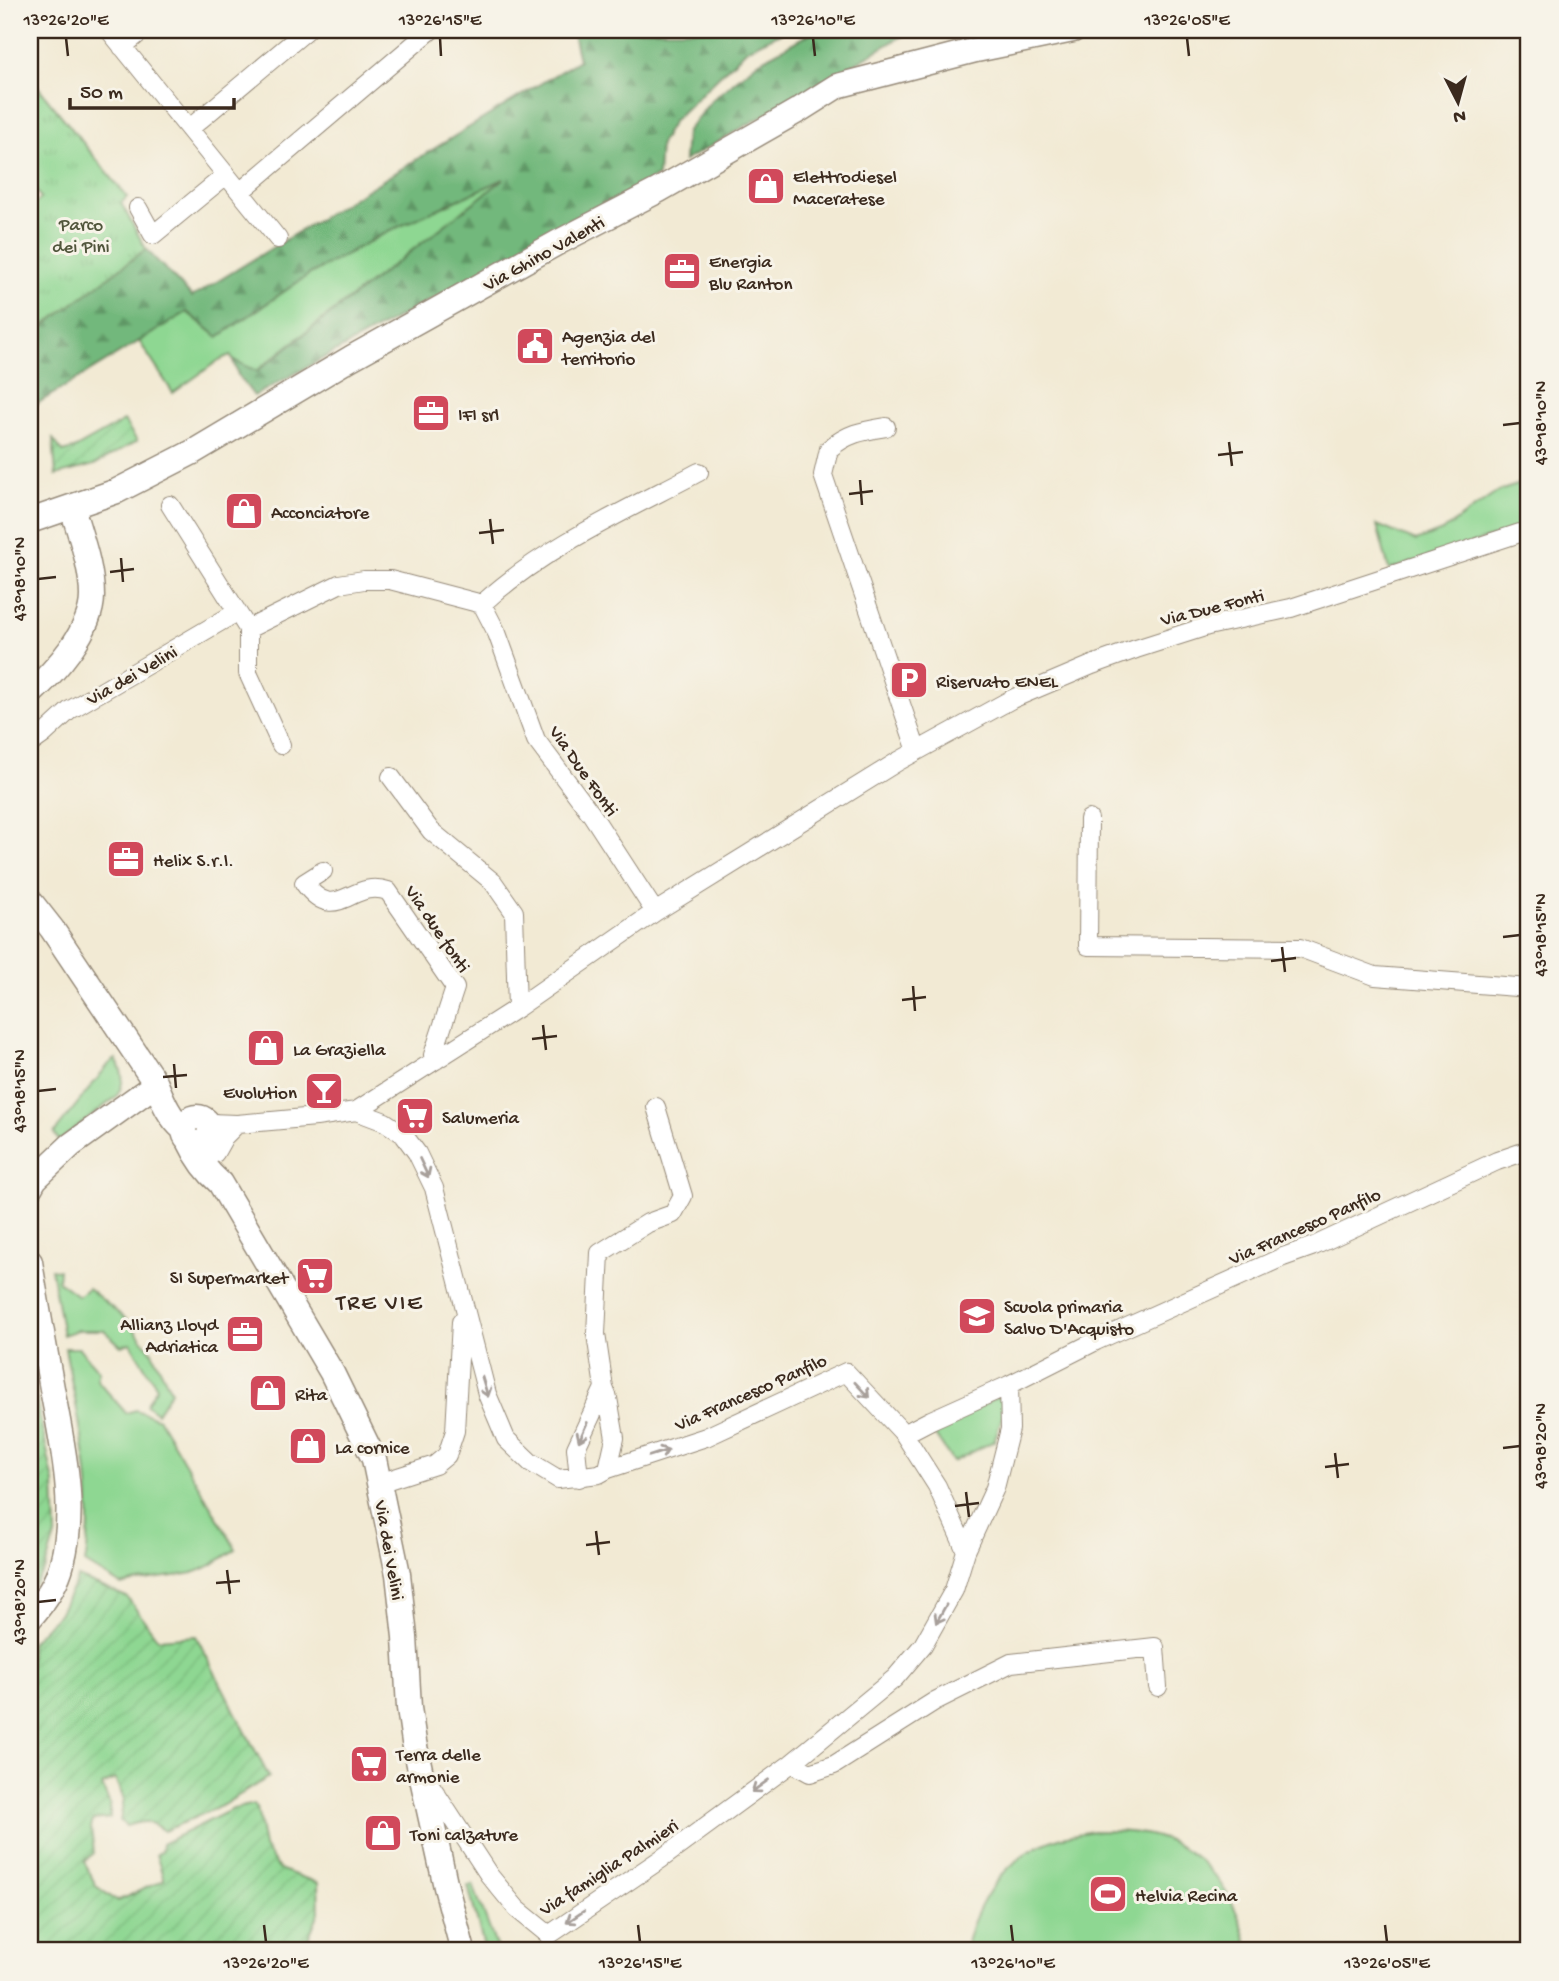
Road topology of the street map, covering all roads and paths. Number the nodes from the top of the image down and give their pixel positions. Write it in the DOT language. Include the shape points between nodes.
graph roads {
  1 [pos="109,30"];
  2 [pos="144,30"];
  3 [pos="307,30"];
  4 [pos="432,30"];
  5 [pos="1073,30"];
  6 [pos="122,47"];
  7 [pos="189,129"];
  8 [pos="226,175"];
  9 [pos="240,192"];
  10 [pos="138,208"];
  11 [pos="278,239"];
  12 [pos="886,427"];
  13 [pos="699,472"];
  14 [pos="170,505"];
  15 [pos="72,507"];
  16 [pos="30,521"];
  17 [pos="1529,530"];
  18 [pos="482,604"];
  19 [pos="237,612"];
  20 [pos="248,629"];
  21 [pos="30,694"];
  22 [pos="30,744"];
  23 [pos="281,745"];
  24 [pos="917,751"];
  25 [pos="391,777"];
  26 [pos="1089,819"];
  27 [pos="323,872"];
  28 [pos="30,901"];
  29 [pos="655,912"];
  30 [pos="1529,988"];
  31 [pos="517,1008"];
  32 [pos="436,1060"];
  33 [pos="156,1084"];
  34 [pos="656,1107"];
  35 [pos="356,1111"];
  36 [pos="237,1124"];
  37 [pos="201,1133"];
  38 [pos="1529,1150"];
  39 [pos="32,1181"];
  40 [pos="30,1262"];
  41 [pos="461,1294"];
  42 [pos="36,1324"];
  43 [pos="1009,1385"];
  44 [pos="604,1388"];
  45 [pos="904,1434"];
  46 [pos="608,1469"];
  47 [pos="579,1478"];
  48 [pos="379,1483"];
  49 [pos="966,1551"];
  50 [pos="30,1618"];
  51 [pos="1158,1687"];
  52 [pos="792,1763"];
  53 [pos="421,1771"];
  54 [pos="463,1951"];
  1 -- 6 [label="street"];
  2 -- 6 [label="street"];
  3 -- 7 [label="street"];
  4 -- 9 [label="street"];
  5 -- 15 [label="street, Via Ghino Valenti" via="837,86 659,190 351,358 193,452 117,491"];
  6 -- 7 [label="street"];
  7 -- 8 [label="street"];
  8 -- 9 [label="street"];
  8 -- 10 [label="street" via="153,235"];
  9 -- 11 [label="street"];
  12 -- 24 [label="street" via="841,439 829,449 823,475"];
  13 -- 18 [label="street" via="543,557"];
  14 -- 19 [label="street"];
  15 -- 16 [label="street, Via Ghino Valenti"];
  15 -- 21 [label="street" via="93,598 85,625 70,650"];
  17 -- 24 [label="street, Via Due Fonti" via="1291,608 1208,626 1109,658 1012,699"];
  18 -- 20 [label="street" via="390,580 364,580 339,584"];
  18 -- 29 [label="street, Via Due Fonti" via="536,740"];
  19 -- 20 [label="street"];
  19 -- 22 [label="street, Via dei Velini" via="70,710"];
  20 -- 23 [label="street" via="248,673"];
  24 -- 29 [label="street, Via Due Fonti"];
  25 -- 31 [label="street" via="431,831 493,882 514,912"];
  26 -- 30 [label="street" via="1088,946 1300,948 1376,976"];
  27 -- 32 [label="street, Via due fonti" via="304,883 323,902 368,889 388,891 455,988 433,1055"];
  28 -- 33 [label="street, Via dei Velini"];
  29 -- 31 [label="street, Via Due Fonti"];
  31 -- 32 [label="street, Via Due Fonti"];
  32 -- 35 [label="street, Via Due Fonti"];
  33 -- 37 [label="street, Via dei Velini"];
  33 -- 39 [label="street" via="71,1145"];
  34 -- 44 [label="street" via="682,1196 673,1214 648,1223 600,1253 596,1334"];
  35 -- 36 [label="street, Via Due Fonti"];
  35 -- 41 [label="street, Via Francesco Panfilo, one-way" via="403,1134 417,1153 434,1188"];
  36 -- 37 [label="street, Via Due Fonti"];
  36 -- 37 [label="street"];
  37 -- 48 [label="street, Via dei Velini" via="196,1156 220,1183 332,1373 374,1459"];
  38 -- 43 [label="street, Via Francesco Panfilo" via="1109,1335"];
  40 -- 42 [label="street"];
  41 -- 47 [label="street, Via Francesco Panfilo, one-way" via="487,1394 506,1439 530,1462 558,1479"];
  41 -- 48 [label="street" via="456,1431 447,1455 435,1465"];
  42 -- 50 [label="street" via="65,1460 68,1527 62,1565 44,1602"];
  43 -- 45 [label="street, Via Francesco Panfilo"];
  43 -- 49 [label="street, Via famiglia Palmieri" via="1010,1429 995,1488"];
  44 -- 46 [label="street" via="615,1438"];
  44 -- 47 [label="street, one-way" via="576,1448"];
  46 -- 45 [label="street, Via Francesco Panfilo, one-way" via="706,1437 846,1372"];
  45 -- 49 [label="street" via="937,1486"];
  46 -- 47 [label="street, Via Francesco Panfilo"];
  48 -- 53 [label="street, Via dei Velini" via="398,1574 409,1709"];
  49 -- 52 [label="street, Via famiglia Palmieri, one-way" via="954,1590 923,1645 895,1678"];
  51 -- 52 [label="street" via="1155,1647 1011,1663 935,1701 834,1765 810,1773"];
  52 -- 53 [label="street, Via famiglia Palmieri, one-way" via="549,1935 517,1909 489,1875"];
  53 -- 54 [label="street, Via dei Velini"];
}
